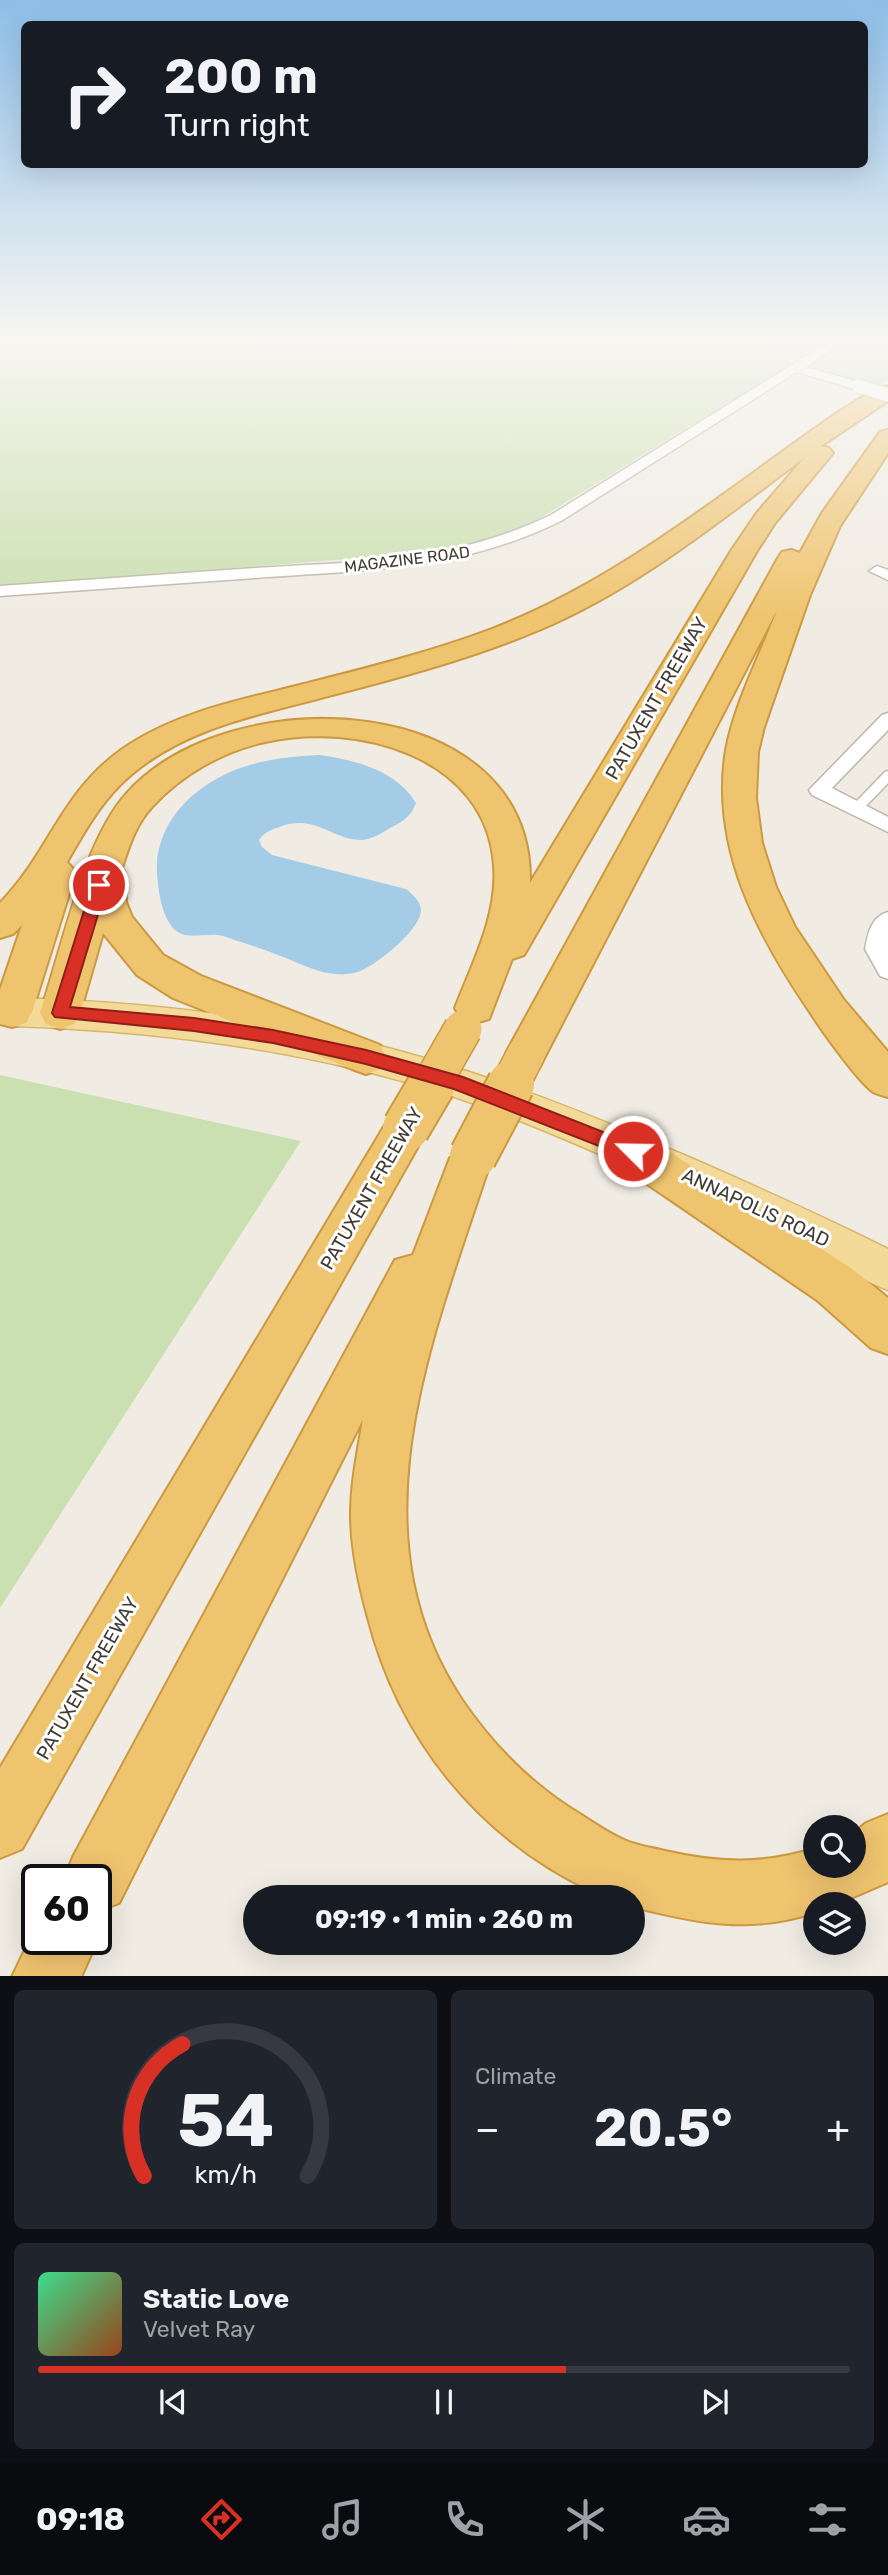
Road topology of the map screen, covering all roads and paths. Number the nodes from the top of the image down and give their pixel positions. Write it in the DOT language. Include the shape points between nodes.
graph roads {
  1 [pos="694,432"];
  2 [pos="833,432"];
  3 [pos="843,432"];
  4 [pos="888,437"];
  5 [pos="0,591"];
  6 [pos="888,719"];
  7 [pos="888,776"];
  8 [pos="856,809"];
  9 [pos="76,816"];
  10 [pos="888,825"];
  11 [pos="107,860"];
  12 [pos="888,920"];
  13 [pos="0,924"];
  14 [pos="884,964"];
  15 [pos="12,1012"];
  16 [pos="60,1013"];
  17 [pos="469,1018"];
  18 [pos="366,1057"];
  19 [pos="888,1080"];
  20 [pos="633,1151"];
  21 [pos="469,1164"];
  22 [pos="888,1270"];
  23 [pos="888,1331"];
  24 [pos="0,1827"];
  25 [pos="888,1845"];
  26 [pos="866,1860"];
  27 [pos="104,1864"];
  28 [pos="824,1878"];
  29 [pos="56,1955"];
  30 [pos="45,1976"];
  1 -- 5 [label="street, MAGAZINE ROAD" via="556,518 511,541 462,555"];
  2 -- 9 [label="highway" via="596,592 530,624 450,654 192,725 141,751 114,772"];
  3 -- 17 [label="highway, PATUXENT FREEWAY" via="765,519 723,584"];
  4 -- 19 [label="highway" via="834,516 806,569 750,726 740,783 747,849 773,919 819,998"];
  4 -- 21 [label="highway, bridge" via="829,499 788,564"];
  6 -- 8 [label="street" via="819,790"];
  7 -- 8 [label="lane"];
  8 -- 10 [label="street"];
  9 -- 13 [label="highway" via="33,891"];
  9 -- 15 [label="highway"];
  11 -- 16 [label="highway"];
  11 -- 17 [label="highway" via="123,822 138,801 174,770 219,747 270,731 324,727 384,734 412,743 439,755 476,783 493,804 510,847 513,869 506,916"];
  11 -- 18 [label="highway" via="108,902 116,923 150,965 187,987"];
  12 -- 14 [label="street" via="876,938"];
  15 -- 16 [label="main road, ANNAPOLIS ROAD"];
  16 -- 18 [label="main road, ANNAPOLIS ROAD" via="194,1024"];
  17 -- 24 [label="highway, PATUXENT FREEWAY, bridge"];
  18 -- 20 [label="main road, ANNAPOLIS ROAD" via="457,1082"];
  20 -- 22 [label="main road, ANNAPOLIS ROAD"];
  20 -- 23 [label="highway" via="834,1284"];
  21 -- 27 [label="highway"];
  21 -- 28 [label="highway" via="402,1360 386,1433 378,1504 381,1556 412,1672 449,1736 501,1795 557,1838 621,1871 692,1889 761,1893"];
  25 -- 26 [label="highway"];
  29 -- 30 [label="highway"];
}
